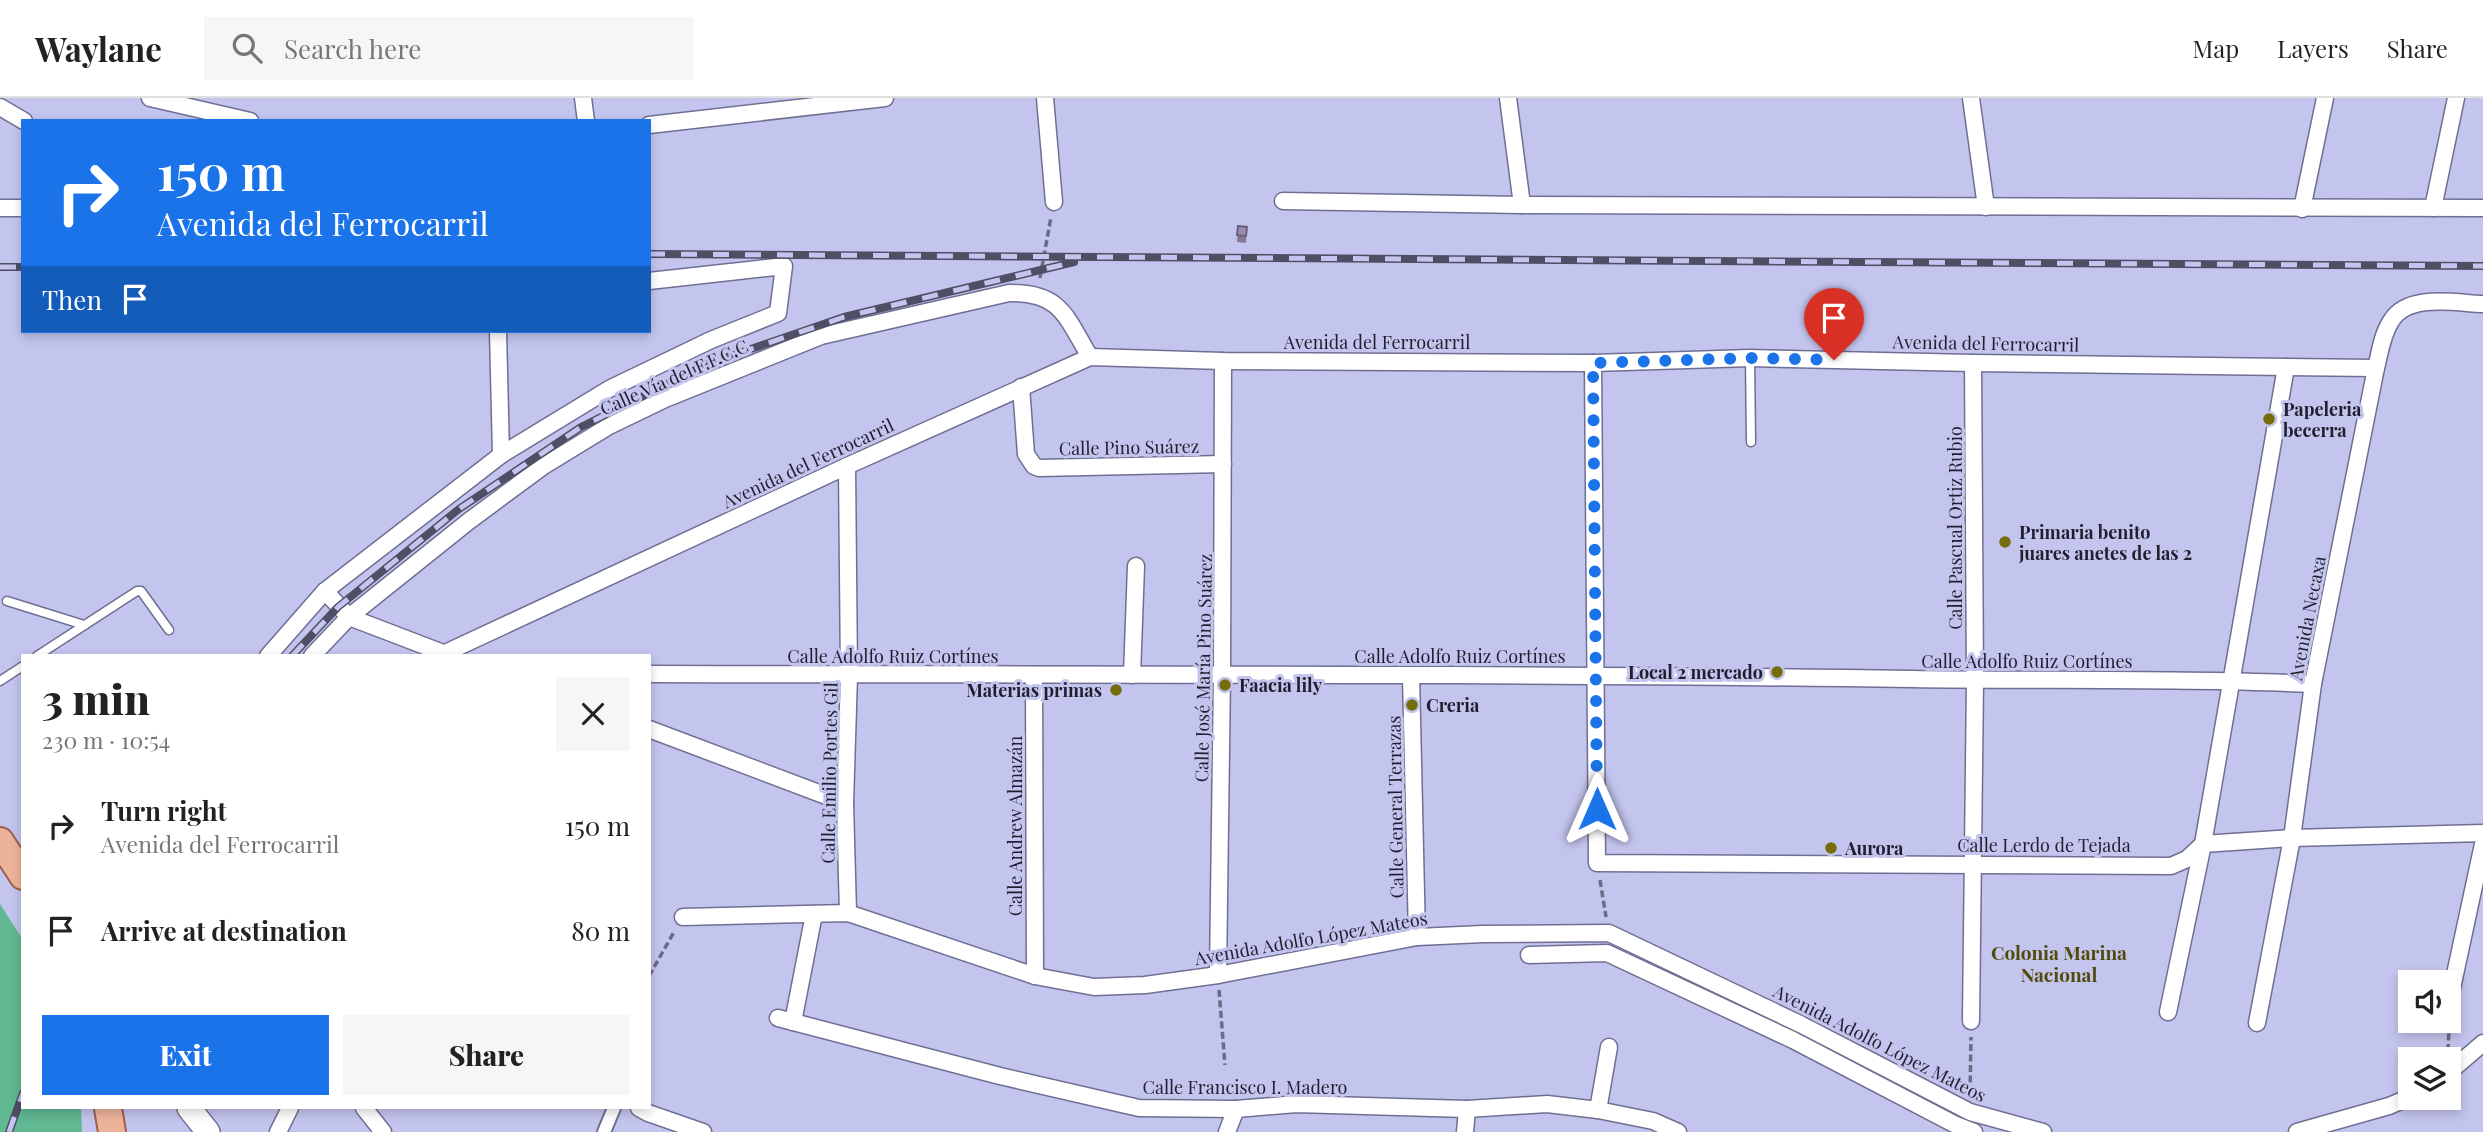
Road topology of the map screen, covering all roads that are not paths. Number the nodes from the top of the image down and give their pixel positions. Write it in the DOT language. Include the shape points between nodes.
graph roads {
  1 [pos="150,98"];
  2 [pos="583,98"];
  3 [pos="885,98"];
  4 [pos="1045,98"];
  5 [pos="1508,98"];
  6 [pos="1971,98"];
  7 [pos="2325,98"];
  8 [pos="2456,98"];
  9 [pos="0,107"];
  10 [pos="21,119"];
  11 [pos="241,119"];
  12 [pos="586,119"];
  13 [pos="651,125"];
  14 [pos="1283,201"];
  15 [pos="1054,202"];
  16 [pos="1522,205"];
  17 [pos="1986,206"];
  18 [pos="0,208"];
  19 [pos="21,208"];
  20 [pos="2433,208"];
  21 [pos="2483,208"];
  22 [pos="2302,209"];
  23 [pos="651,281"];
  24 [pos="2483,304"];
  25 [pos="498,333"];
  26 [pos="1090,357"];
  27 [pos="1750,358"];
  28 [pos="1223,361"];
  29 [pos="1593,363"];
  30 [pos="1973,363"];
  31 [pos="2286,367"];
  32 [pos="2376,368"];
  33 [pos="1021,387"];
  34 [pos="1751,442"];
  35 [pos="501,455"];
  36 [pos="1223,464"];
  37 [pos="847,466"];
  38 [pos="1136,566"];
  39 [pos="325,592"];
  40 [pos="7,601"];
  41 [pos="349,617"];
  42 [pos="84,625"];
  43 [pos="169,630"];
  44 [pos="40,654"];
  45 [pos="270,654"];
  46 [pos="314,654"];
  47 [pos="444,654"];
  48 [pos="449,654"];
  49 [pos="21,667"];
  50 [pos="651,674"];
  51 [pos="1222,674"];
  52 [pos="849,675"];
  53 [pos="1132,675"];
  54 [pos="1596,675"];
  55 [pos="1034,676"];
  56 [pos="1411,677"];
  57 [pos="1975,680"];
  58 [pos="2231,680"];
  59 [pos="0,681"];
  60 [pos="2313,684"];
  61 [pos="651,730"];
  62 [pos="845,803"];
  63 [pos="2483,833"];
  64 [pos="2292,838"];
  65 [pos="0,841"];
  66 [pos="2203,844"];
  67 [pos="2483,844"];
  68 [pos="1974,864"];
  69 [pos="21,873"];
  70 [pos="848,913"];
  71 [pos="814,914"];
  72 [pos="683,917"];
  73 [pos="1417,937"];
  74 [pos="1529,955"];
  75 [pos="2456,970"];
  76 [pos="1218,975"];
  77 [pos="1035,976"];
  78 [pos="2168,1012"];
  79 [pos="1971,1021"];
  80 [pos="2256,1023"];
  81 [pos="2483,1043"];
  82 [pos="1609,1048"];
  83 [pos="2461,1062"];
  84 [pos="2398,1102"];
  85 [pos="108,1109"];
  86 [pos="190,1109"];
  87 [pos="290,1109"];
  88 [pos="365,1109"];
  89 [pos="614,1109"];
  90 [pos="640,1109"];
  91 [pos="1236,1109"];
  92 [pos="1467,1109"];
  93 [pos="1598,1110"];
  94 [pos="112,1132"];
  95 [pos="208,1132"];
  96 [pos="278,1132"];
  97 [pos="383,1132"];
  98 [pos="604,1132"];
  99 [pos="703,1132"];
  100 [pos="1227,1132"];
  101 [pos="1465,1132"];
  102 [pos="1678,1132"];
  103 [pos="1972,1132"];
  104 [pos="2043,1132"];
  105 [pos="2297,1132"];
  1 -- 11 [label="street"];
  2 -- 12 [label="street"];
  3 -- 13 [label="street"];
  4 -- 15 [label="street"];
  5 -- 16 [label="street"];
  6 -- 17 [label="street"];
  7 -- 22 [label="street"];
  8 -- 20 [label="street"];
  9 -- 10 [label="street"];
  14 -- 16 [label="street"];
  16 -- 17 [label="street"];
  17 -- 22 [label="street"];
  18 -- 19 [label="street"];
  20 -- 21 [label="street"];
  20 -- 22 [label="street"];
  23 -- 35 [label="street, Calle Vía del F.F.C.C" via="783,265 778,313 609,389"];
  24 -- 32 [label="street, Avenida Necaxa" via="2426,303 2400,310 2386,331"];
  25 -- 35 [label="street"];
  26 -- 28 [label="street, Avenida del Ferrocarril"];
  26 -- 33 [label="street, Avenida del Ferrocarril"];
  26 -- 41 [label="street, Calle Vía del F.F.C.C" via="1056,306 1037,294 1009,293 821,336 609,426 468,521"];
  27 -- 29 [label="street, Avenida del Ferrocarril"];
  27 -- 30 [label="street, Avenida del Ferrocarril"];
  27 -- 34 [label="lane"];
  28 -- 29 [label="street, Avenida del Ferrocarril"];
  28 -- 36 [label="street, Calle José María Pino Suárez"];
  29 -- 54 [label="street"];
  30 -- 31 [label="street, Avenida del Ferrocarril"];
  30 -- 57 [label="street, Calle Pascual Ortiz Rubio"];
  31 -- 32 [label="street, Avenida del Ferrocarril"];
  31 -- 58 [label="street"];
  32 -- 60 [label="street, Avenida Necaxa"];
  33 -- 36 [label="street, Calle Pino Suárez" via="1026,454 1039,468"];
  33 -- 37 [label="street, Avenida del Ferrocarril"];
  35 -- 39 [label="street, Calle Vía del F.F.C.C"];
  36 -- 51 [label="street, Calle José María Pino Suárez"];
  37 -- 48 [label="street, Avenida del Ferrocarril"];
  37 -- 52 [label="street, Calle Emilio Portes Gil"];
  38 -- 53 [label="street"];
  39 -- 41 [label="street"];
  39 -- 45 [label="street, Calle Vía del F.F.C.C"];
  40 -- 42 [label="lane"];
  41 -- 46 [label="street, Calle Vía del F.F.C.C"];
  41 -- 47 [label="street"];
  42 -- 43 [label="lane" via="141,591"];
  42 -- 44 [label="lane"];
  49 -- 59 [label="lane"];
  50 -- 52 [label="street, Calle Adolfo Ruiz Cortínes"];
  51 -- 53 [label="street, Calle Adolfo Ruiz Cortínes"];
  51 -- 56 [label="street, Calle Adolfo Ruiz Cortínes"];
  51 -- 76 [label="street, Calle José María Pino Suárez"];
  52 -- 55 [label="street, Calle Adolfo Ruiz Cortínes"];
  52 -- 62 [label="street, Calle Emilio Portes Gil"];
  53 -- 55 [label="street, Calle Adolfo Ruiz Cortínes"];
  54 -- 56 [label="street, Calle Adolfo Ruiz Cortínes"];
  54 -- 57 [label="street, Calle Adolfo Ruiz Cortínes"];
  54 -- 68 [label="street, Calle Lerdo de Tejada" via="1597,863"];
  55 -- 77 [label="street, Calle Andrew Almazán"];
  56 -- 73 [label="street, Calle General Terrazas"];
  57 -- 58 [label="street, Calle Adolfo Ruiz Cortínes"];
  57 -- 68 [label="street, Calle Pascual Ortiz Rubio"];
  58 -- 60 [label="street, Calle Adolfo Ruiz Cortínes"];
  58 -- 66 [label="street"];
  60 -- 64 [label="street, Avenida Necaxa"];
  61 -- 62 [label="street"];
  62 -- 70 [label="street, Calle Emilio Portes Gil"];
  63 -- 64 [label="street"];
  64 -- 66 [label="street"];
  64 -- 80 [label="street, Avenida Necaxa"];
  65 -- 69 [label="main road"];
  66 -- 68 [label="street, Calle Lerdo de Tejada" via="2171,866"];
  66 -- 78 [label="street"];
  67 -- 75 [label="street"];
  68 -- 79 [label="street, Calle Pascual Ortiz Rubio"];
  70 -- 71 [label="street"];
  70 -- 77 [label="street, Avenida Adolfo López Mateos"];
  71 -- 72 [label="street"];
  71 -- 91 [label="street, Calle Francisco I. Madero" via="785,1020 1139,1108"];
  73 -- 76 [label="street, Avenida Adolfo López Mateos"];
  73 -- 104 [label="street, Avenida Adolfo López Mateos" via="1609,933 1970,1112"];
  74 -- 103 [label="street" via="1607,953 1793,1040"];
  76 -- 77 [label="street, Avenida Adolfo López Mateos" via="1094,987"];
  81 -- 83 [label="street"];
  82 -- 93 [label="street"];
  84 -- 105 [label="street"];
  85 -- 94 [label="main road"];
  86 -- 95 [label="main road"];
  87 -- 96 [label="street"];
  88 -- 97 [label="street"];
  89 -- 98 [label="street"];
  90 -- 99 [label="street"];
  91 -- 92 [label="street, Calle Francisco I. Madero" via="1296,1104"];
  91 -- 100 [label="street"];
  92 -- 93 [label="street, Calle Francisco I. Madero" via="1547,1104"];
  92 -- 101 [label="street"];
  93 -- 102 [label="street, Calle Francisco I. Madero" via="1653,1121"];
}
